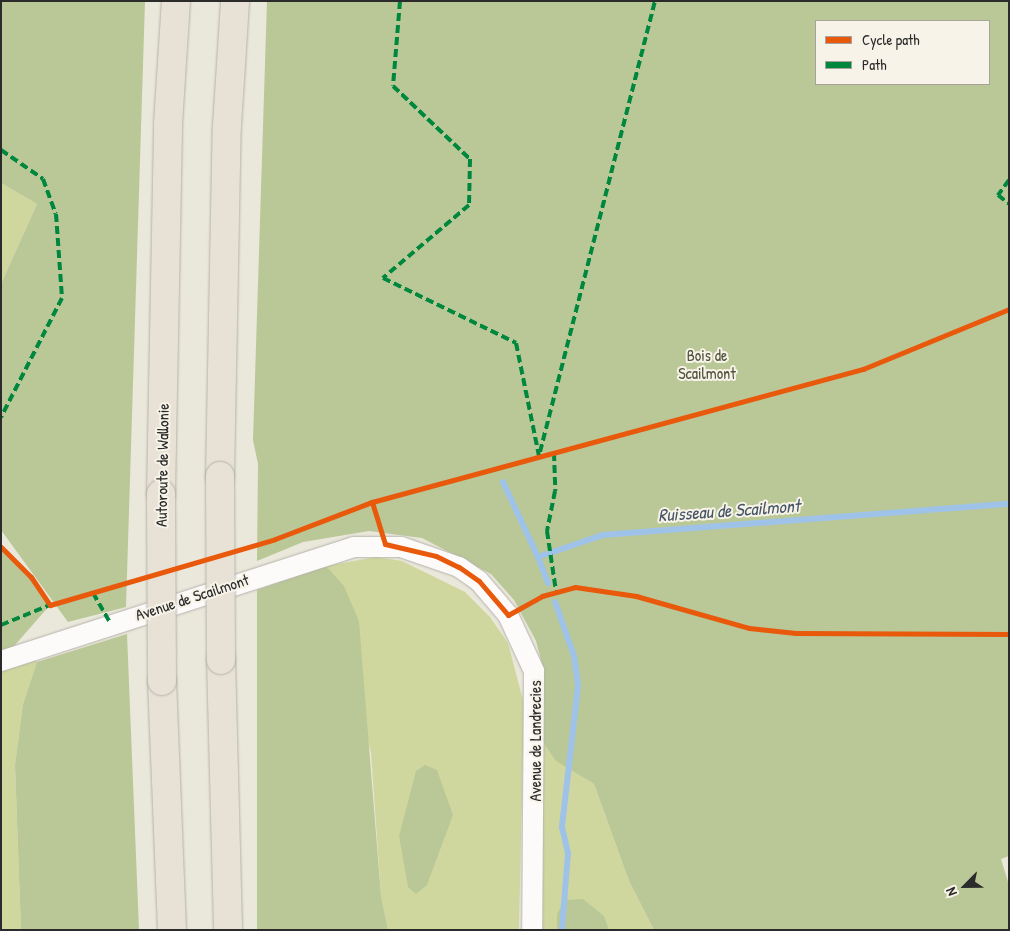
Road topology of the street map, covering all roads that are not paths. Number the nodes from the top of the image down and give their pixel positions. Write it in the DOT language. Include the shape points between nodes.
graph roads {
  1 [pos="176,1"];
  2 [pos="235,1"];
  3 [pos="385,544"];
  4 [pos="1,661"];
  5 [pos="172,930"];
  6 [pos="228,930"];
  7 [pos="532,930"];
  1 -- 5 [label="highway, Autoroute de Wallonie, bridge" via="168,124 161,494 162,681"];
  2 -- 6 [label="highway, bridge" via="227,126 220,476"];
  3 -- 4 [label="street, Avenue de Scailmont" via="318,556"];
  3 -- 7 [label="street, Avenue de Landrecies" via="436,556 479,581 508,615 528,652 538,691"];
}
